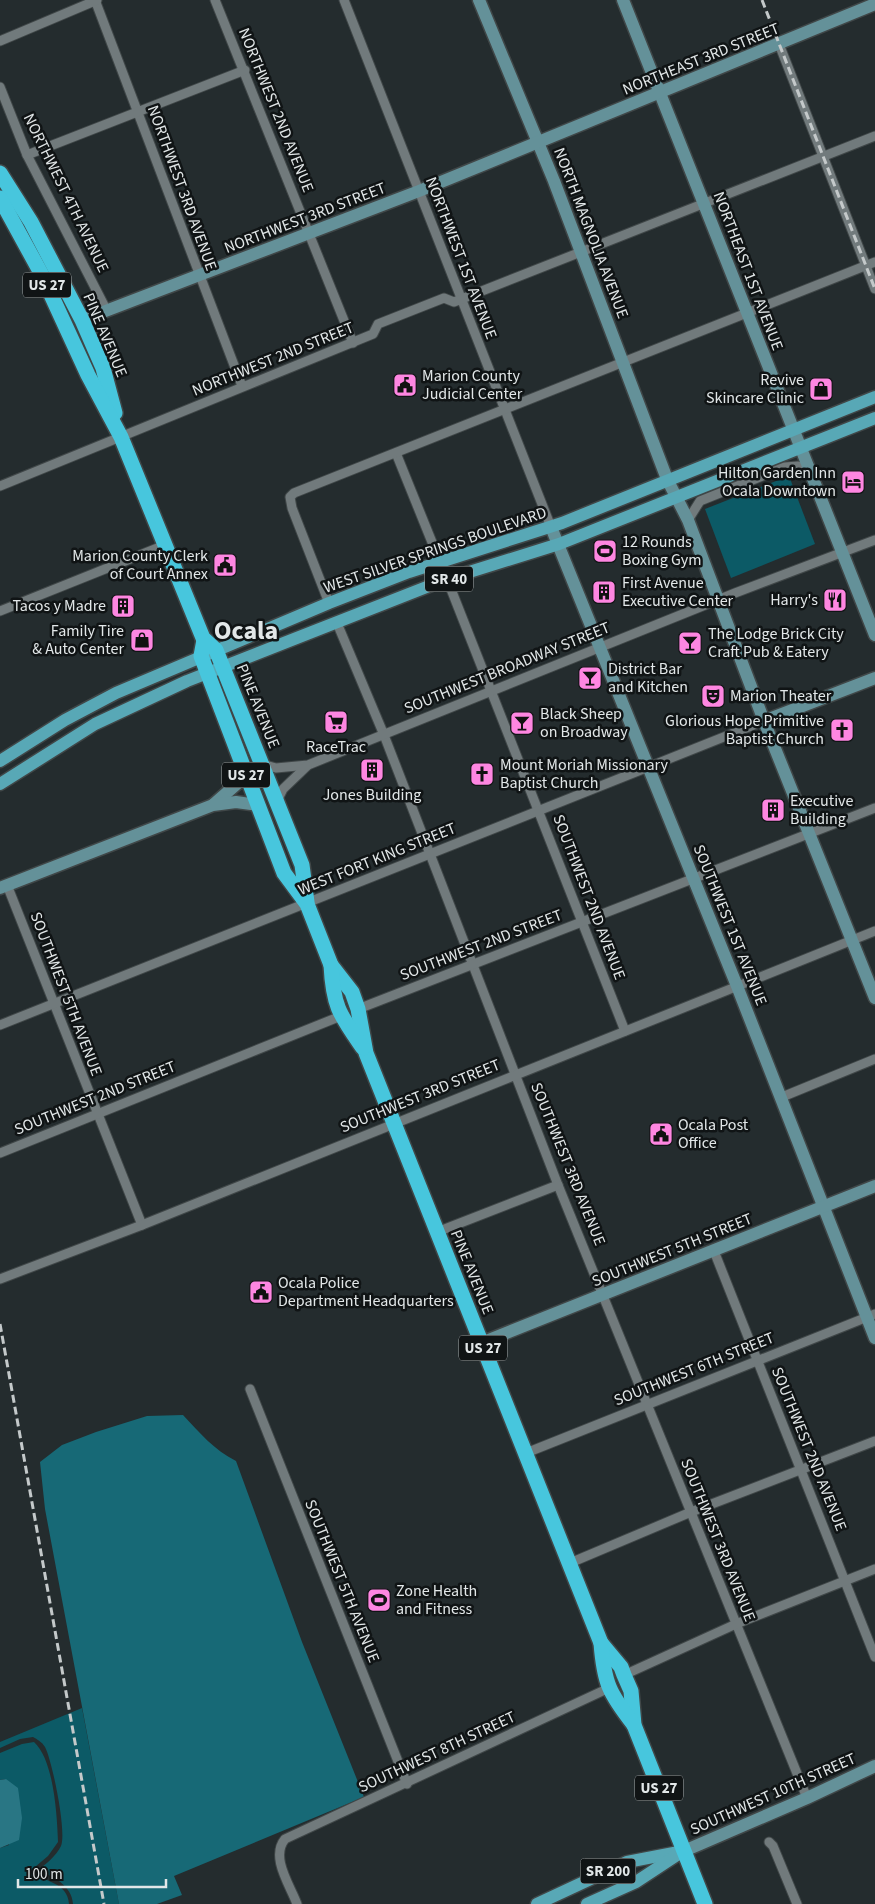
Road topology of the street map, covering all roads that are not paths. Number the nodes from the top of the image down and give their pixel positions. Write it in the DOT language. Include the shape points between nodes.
graph roads {
  1 [pos="96,0"];
  2 [pos="215,0"];
  3 [pos="344,0"];
  4 [pos="479,0"];
  5 [pos="623,0"];
  6 [pos="875,4"];
  7 [pos="0,41"];
  8 [pos="779,44"];
  9 [pos="245,70"];
  10 [pos="0,87"];
  11 [pos="659,94"];
  12 [pos="139,113"];
  13 [pos="875,136"];
  14 [pos="538,143"];
  15 [pos="27,155"];
  16 [pos="823,156"];
  17 [pos="0,173"];
  18 [pos="419,191"];
  19 [pos="0,198"];
  20 [pos="704,205"];
  21 [pos="310,232"];
  22 [pos="580,253"];
  23 [pos="875,262"];
  24 [pos="866,266"];
  25 [pos="199,276"];
  26 [pos="875,289"];
  27 [pos="461,299"];
  28 [pos="107,311"];
  29 [pos="746,313"];
  30 [pos="82,320"];
  31 [pos="353,342"];
  32 [pos="624,362"];
  33 [pos="242,386"];
  34 [pos="875,397"];
  35 [pos="505,411"];
  36 [pos="875,418"];
  37 [pos="793,429"];
  38 [pos="121,436"];
  39 [pos="801,448"];
  40 [pos="396,453"];
  41 [pos="810,470"];
  42 [pos="668,479"];
  43 [pos="1,484"];
  44 [pos="676,497"];
  45 [pos="688,520"];
  46 [pos="552,527"];
  47 [pos="875,540"];
  48 [pos="558,544"];
  49 [pos="165,545"];
  50 [pos="496,545"];
  51 [pos="843,553"];
  52 [pos="440,562"];
  53 [pos="447,580"];
  54 [pos="719,599"];
  55 [pos="391,600"];
  56 [pos="328,602"];
  57 [pos="0,611"];
  58 [pos="337,623"];
  59 [pos="875,635"];
  60 [pos="204,640"];
  61 [pos="600,647"];
  62 [pos="216,650"];
  63 [pos="201,656"];
  64 [pos="223,667"];
  65 [pos="207,674"];
  66 [pos="875,678"];
  67 [pos="492,692"];
  68 [pos="764,721"];
  69 [pos="384,735"];
  70 [pos="0,762"];
  71 [pos="262,764"];
  72 [pos="308,765"];
  73 [pos="649,767"];
  74 [pos="243,769"];
  75 [pos="0,784"];
  76 [pos="277,801"];
  77 [pos="258,805"];
  78 [pos="212,806"];
  79 [pos="875,808"];
  80 [pos="538,810"];
  81 [pos="810,835"];
  82 [pos="430,853"];
  83 [pos="694,878"];
  84 [pos="3,887"];
  85 [pos="307,904"];
  86 [pos="582,922"];
  87 [pos="875,932"];
  88 [pos="852,941"];
  89 [pos="331,965"];
  90 [pos="472,965"];
  91 [pos="737,986"];
  92 [pos="875,998"];
  93 [pos="54,1004"];
  94 [pos="358,1009"];
  95 [pos="341,1016"];
  96 [pos="0,1025"];
  97 [pos="626,1031"];
  98 [pos="366,1052"];
  99 [pos="875,1059"];
  100 [pos="516,1074"];
  101 [pos="782,1097"];
  102 [pos="96,1114"];
  103 [pos="394,1122"];
  104 [pos="0,1152"];
  105 [pos="558,1185"];
  106 [pos="875,1186"];
  107 [pos="824,1206"];
  108 [pos="142,1225"];
  109 [pos="437,1232"];
  110 [pos="714,1251"];
  111 [pos="0,1279"];
  112 [pos="604,1294"];
  113 [pos="871,1315"];
  114 [pos="875,1338"];
  115 [pos="481,1343"];
  116 [pos="757,1359"];
  117 [pos="250,1389"];
  118 [pos="648,1403"];
  119 [pos="875,1440"];
  120 [pos="526,1453"];
  121 [pos="801,1469"];
  122 [pos="691,1512"];
  123 [pos="570,1563"];
  124 [pos="875,1569"];
  125 [pos="845,1581"];
  126 [pos="736,1624"];
  127 [pos="601,1643"];
  128 [pos="875,1657"];
  129 [pos="624,1675"];
  130 [pos="609,1688"];
  131 [pos="634,1725"];
  132 [pos="875,1766"];
  133 [pos="406,1784"];
  134 [pos="807,1798"];
  135 [pos="769,1842"];
  136 [pos="684,1851"];
  137 [pos="297,1904"];
  138 [pos="537,1904"];
  139 [pos="587,1904"];
  140 [pos="705,1904"];
  141 [pos="797,1904"];
  1 -- 7 [label="street"];
  1 -- 12 [label="street, NORTHWEST 3RD AVENUE"];
  2 -- 9 [label="street, NORTHWEST 2ND AVENUE"];
  3 -- 18 [label="street, NORTHWEST 1ST AVENUE"];
  4 -- 14 [label="street, NORTH MAGNOLIA AVENUE"];
  5 -- 11 [label="street, NORTHEAST 1ST AVENUE"];
  6 -- 8 [label="street, NORTHEAST 3RD STREET"];
  8 -- 11 [label="street, NORTHEAST 3RD STREET"];
  8 -- 16 [label="street"];
  9 -- 12 [label="street"];
  9 -- 21 [label="street, NORTHWEST 2ND AVENUE"];
  10 -- 15 [label="street, NORTHWEST 4TH AVENUE"];
  11 -- 14 [label="street, NORTHEAST 3RD STREET"];
  11 -- 20 [label="street, NORTHEAST 1ST AVENUE"];
  12 -- 15 [label="street"];
  12 -- 25 [label="street, NORTHWEST 3RD AVENUE"];
  13 -- 16 [label="street, NORTHWEST 2ND STREET"];
  14 -- 18 [label="street, NORTHWEST 3RD STREET"];
  14 -- 22 [label="street, NORTH MAGNOLIA AVENUE"];
  15 -- 28 [label="street, NORTHWEST 4TH AVENUE"];
  16 -- 20 [label="street, NORTHWEST 2ND STREET"];
  16 -- 24 [label="street"];
  17 -- 30 [label="highway, PINE AVENUE / US 27" via="31,222"];
  18 -- 21 [label="street, NORTHWEST 3RD STREET"];
  18 -- 27 [label="street, NORTHWEST 1ST AVENUE"];
  19 -- 38 [label="highway, PINE AVENUE / US 27" via="42,275 88,375"];
  20 -- 22 [label="street, NORTHWEST 2ND STREET"];
  20 -- 29 [label="street, NORTHEAST 1ST AVENUE"];
  21 -- 25 [label="street, NORTHWEST 3RD STREET"];
  21 -- 31 [label="street, NORTHWEST 2ND AVENUE"];
  22 -- 27 [label="street, NORTHWEST 2ND STREET"];
  22 -- 32 [label="street, NORTH MAGNOLIA AVENUE"];
  23 -- 24 [label="street"];
  24 -- 26 [label="street"];
  24 -- 29 [label="street"];
  25 -- 28 [label="street, NORTHWEST 3RD STREET"];
  25 -- 33 [label="street, NORTHWEST 3RD AVENUE"];
  27 -- 31 [label="street, NORTHWEST 2ND STREET" via="454,302 444,298 378,324 373,334"];
  27 -- 35 [label="street, NORTHWEST 1ST AVENUE"];
  28 -- 30 [label="street, NORTHWEST 3RD STREET"];
  29 -- 32 [label="street"];
  29 -- 37 [label="street, NORTHEAST 1ST AVENUE"];
  30 -- 38 [label="highway, PINE AVENUE / US 27" via="103,368"];
  31 -- 33 [label="street, NORTHWEST 2ND STREET"];
  32 -- 35 [label="street"];
  32 -- 42 [label="street, NORTH MAGNOLIA AVENUE"];
  33 -- 38 [label="street, NORTHWEST 2ND STREET"];
  34 -- 37 [label="main road, SR 40"];
  35 -- 40 [label="street"];
  35 -- 46 [label="street, NORTHWEST 1ST AVENUE"];
  36 -- 39 [label="main road, SR 40"];
  37 -- 39 [label="street, NORTHEAST 1ST AVENUE"];
  37 -- 42 [label="main road, SR 40"];
  38 -- 43 [label="street, NORTHWEST 2ND STREET"];
  38 -- 49 [label="highway, PINE AVENUE / US 27"];
  39 -- 41 [label="street, NORTHEAST 1ST AVENUE"];
  39 -- 44 [label="main road, SR 40"];
  40 -- 52 [label="street"];
  40 -- 56 [label="street" via="294,493 290,498"];
  41 -- 45 [label="street" via="798,466 785,467 700,501"];
  41 -- 51 [label="street, NORTHEAST 1ST AVENUE"];
  42 -- 44 [label="street, NORTH MAGNOLIA AVENUE"];
  42 -- 46 [label="main road, WEST SILVER SPRINGS BOULEVARD / SR 40"];
  44 -- 45 [label="street, NORTH MAGNOLIA AVENUE"];
  44 -- 48 [label="main road, WEST SILVER SPRINGS BOULEVARD / SR 40"];
  45 -- 54 [label="street, NORTH MAGNOLIA AVENUE"];
  46 -- 48 [label="street, SOUTHWEST 1ST AVENUE"];
  46 -- 50 [label="main road, WEST SILVER SPRINGS BOULEVARD / SR 40"];
  47 -- 51 [label="street, SOUTHWEST BROADWAY STREET"];
  48 -- 53 [label="main road, WEST SILVER SPRINGS BOULEVARD / SR 40"];
  48 -- 61 [label="street, SOUTHWEST 1ST AVENUE"];
  49 -- 57 [label="street"];
  49 -- 60 [label="highway, PINE AVENUE / US 27"];
  50 -- 52 [label="main road, WEST SILVER SPRINGS BOULEVARD / SR 40"];
  50 -- 53 [label="main road" via="455,563"];
  51 -- 54 [label="street, SOUTHWEST BROADWAY STREET"];
  51 -- 59 [label="street, NORTHEAST 1ST AVENUE"];
  52 -- 55 [label="main road" via="430,577 404,588"];
  52 -- 56 [label="main road, WEST SILVER SPRINGS BOULEVARD / SR 40"];
  53 -- 55 [label="main road, WEST SILVER SPRINGS BOULEVARD / SR 40"];
  53 -- 67 [label="street, SOUTHWEST 2ND AVENUE"];
  54 -- 61 [label="street, SOUTHWEST BROADWAY STREET"];
  54 -- 68 [label="street, NORTH MAGNOLIA AVENUE"];
  55 -- 58 [label="main road, WEST SILVER SPRINGS BOULEVARD / SR 40"];
  56 -- 62 [label="main road, WEST SILVER SPRINGS BOULEVARD / SR 40"];
  58 -- 64 [label="main road, WEST SILVER SPRINGS BOULEVARD / SR 40"];
  58 -- 69 [label="street, SOUTHWEST 3RD AVENUE"];
  60 -- 62 [label="highway, PINE AVENUE / US 27"];
  60 -- 63 [label="highway, PINE AVENUE / US 27"];
  61 -- 67 [label="street, SOUTHWEST BROADWAY STREET"];
  61 -- 73 [label="street, SOUTHWEST 1ST AVENUE"];
  62 -- 63 [label="main road, WEST SILVER SPRINGS BOULEVARD / SR 40"];
  62 -- 64 [label="highway, PINE AVENUE / US 27"];
  63 -- 65 [label="highway, PINE AVENUE / US 27"];
  63 -- 70 [label="main road, WEST SILVER SPRINGS BOULEVARD / SR 40" via="89,707"];
  64 -- 65 [label="main road, WEST SILVER SPRINGS BOULEVARD / SR 40"];
  64 -- 71 [label="highway, PINE AVENUE / US 27"];
  65 -- 74 [label="highway, PINE AVENUE / US 27"];
  65 -- 75 [label="main road, WEST SILVER SPRINGS BOULEVARD / SR 40" via="95,724"];
  66 -- 68 [label="street"];
  67 -- 69 [label="street, SOUTHWEST BROADWAY STREET"];
  67 -- 80 [label="street, SOUTHWEST 2ND AVENUE"];
  68 -- 73 [label="street, WEST FORT KING STREET"];
  68 -- 81 [label="street, NORTH MAGNOLIA AVENUE"];
  69 -- 72 [label="street, SOUTHWEST BROADWAY STREET"];
  69 -- 82 [label="street, SOUTHWEST 3RD AVENUE"];
  71 -- 72 [label="street, SOUTHWEST BROADWAY STREET" via="276,768"];
  71 -- 76 [label="highway, PINE AVENUE / US 27"];
  72 -- 76 [label="street, SOUTHWEST BROADWAY STREET" via="284,788"];
  73 -- 80 [label="street, WEST FORT KING STREET"];
  73 -- 83 [label="street, SOUTHWEST 1ST AVENUE"];
  74 -- 77 [label="highway, PINE AVENUE / US 27"];
  74 -- 78 [label="street" via="239,782"];
  76 -- 85 [label="highway, PINE AVENUE / US 27" via="302,865"];
  77 -- 78 [label="street" via="236,802"];
  77 -- 85 [label="highway, PINE AVENUE / US 27" via="284,872"];
  78 -- 84 [label="street"];
  79 -- 81 [label="street, SOUTHWEST 2ND STREET"];
  80 -- 82 [label="street, WEST FORT KING STREET"];
  80 -- 86 [label="street, SOUTHWEST 2ND AVENUE"];
  81 -- 83 [label="street, SOUTHWEST 2ND STREET"];
  81 -- 88 [label="street, NORTH MAGNOLIA AVENUE"];
  82 -- 85 [label="street, WEST FORT KING STREET"];
  82 -- 90 [label="street, SOUTHWEST 3RD AVENUE"];
  83 -- 86 [label="street, SOUTHWEST 2ND STREET"];
  83 -- 91 [label="street, SOUTHWEST 1ST AVENUE"];
  84 -- 93 [label="street, SOUTHWEST 5TH AVENUE"];
  85 -- 89 [label="highway, PINE AVENUE / US 27"];
  85 -- 93 [label="street, WEST FORT KING STREET"];
  86 -- 90 [label="street, SOUTHWEST 2ND STREET"];
  86 -- 97 [label="street, SOUTHWEST 2ND AVENUE"];
  87 -- 88 [label="street, SOUTHWEST 3RD STREET"];
  88 -- 91 [label="street, SOUTHWEST 3RD STREET"];
  88 -- 92 [label="street, NORTH MAGNOLIA AVENUE"];
  89 -- 94 [label="highway, PINE AVENUE / US 27" via="352,992"];
  89 -- 95 [label="highway, PINE AVENUE / US 27" via="333,995"];
  90 -- 94 [label="street, SOUTHWEST 2ND STREET"];
  90 -- 100 [label="street, SOUTHWEST 3RD AVENUE"];
  91 -- 97 [label="street, SOUTHWEST 3RD STREET"];
  91 -- 101 [label="street, SOUTHWEST 1ST AVENUE"];
  93 -- 96 [label="street, WEST FORT KING STREET"];
  93 -- 102 [label="street, SOUTHWEST 5TH AVENUE"];
  94 -- 98 [label="highway, PINE AVENUE / US 27"];
  95 -- 98 [label="highway, PINE AVENUE / US 27"];
  95 -- 102 [label="street, SOUTHWEST 2ND STREET"];
  97 -- 100 [label="street, SOUTHWEST 3RD STREET"];
  98 -- 103 [label="highway, PINE AVENUE / US 27"];
  99 -- 101 [label="street"];
  100 -- 103 [label="street, SOUTHWEST 3RD STREET"];
  100 -- 105 [label="street, SOUTHWEST 3RD AVENUE"];
  101 -- 107 [label="street, SOUTHWEST 1ST AVENUE"];
  102 -- 104 [label="street, SOUTHWEST 2ND STREET"];
  102 -- 108 [label="street, SOUTHWEST 5TH AVENUE"];
  103 -- 108 [label="street, SOUTHWEST 3RD STREET"];
  103 -- 109 [label="highway, PINE AVENUE / US 27"];
  105 -- 109 [label="street"];
  105 -- 112 [label="street, SOUTHWEST 3RD AVENUE"];
  106 -- 107 [label="street, SOUTHWEST 5TH STREET"];
  107 -- 110 [label="street, SOUTHWEST 5TH STREET"];
  107 -- 113 [label="street, SOUTHWEST 1ST AVENUE"];
  108 -- 111 [label="street, SOUTHWEST 3RD STREET"];
  109 -- 115 [label="highway, PINE AVENUE / US 27"];
  110 -- 112 [label="street, SOUTHWEST 5TH STREET"];
  110 -- 116 [label="street, SOUTHWEST 2ND AVENUE"];
  112 -- 115 [label="street, SOUTHWEST 5TH STREET"];
  112 -- 118 [label="street, SOUTHWEST 3RD AVENUE"];
  113 -- 114 [label="street, SOUTHWEST 1ST AVENUE"];
  113 -- 116 [label="street, SOUTHWEST 6TH STREET"];
  115 -- 120 [label="highway, PINE AVENUE / US 27"];
  116 -- 118 [label="street, SOUTHWEST 6TH STREET"];
  116 -- 121 [label="street, SOUTHWEST 2ND AVENUE"];
  117 -- 133 [label="street, SOUTHWEST 5TH AVENUE"];
  118 -- 120 [label="street, SOUTHWEST 6TH STREET"];
  118 -- 122 [label="street, SOUTHWEST 3RD AVENUE"];
  119 -- 121 [label="street"];
  120 -- 123 [label="highway, PINE AVENUE / US 27"];
  121 -- 122 [label="street"];
  121 -- 125 [label="street, SOUTHWEST 2ND AVENUE"];
  122 -- 123 [label="street"];
  122 -- 126 [label="street, SOUTHWEST 3RD AVENUE"];
  123 -- 127 [label="highway, PINE AVENUE / US 27"];
  124 -- 125 [label="street"];
  125 -- 126 [label="street"];
  125 -- 128 [label="street, SOUTHWEST 2ND AVENUE"];
  126 -- 129 [label="street"];
  126 -- 134 [label="street, SOUTHWEST 3RD AVENUE"];
  127 -- 129 [label="highway, PINE AVENUE / US 27"];
  127 -- 130 [label="highway, PINE AVENUE / US 27" via="603,1674"];
  129 -- 131 [label="highway, PINE AVENUE / US 27" via="630,1691"];
  130 -- 131 [label="highway, PINE AVENUE / US 27"];
  130 -- 133 [label="street, SOUTHWEST 8TH STREET"];
  131 -- 136 [label="highway, PINE AVENUE / US 27"];
  132 -- 134 [label="street, SOUTHWEST 10TH STREET"];
  133 -- 137 [label="street, SOUTHWEST 8TH STREET" via="285,1839 279,1846 279,1859"];
  134 -- 136 [label="street, SOUTHWEST 10TH STREET"];
  135 -- 141 [label="street"];
  136 -- 138 [label="main road, SOUTHWEST 10TH STREET / SR 200" via="627,1862"];
  136 -- 139 [label="main road, SOUTHWEST 10TH STREET / SR 200" via="636,1882"];
  136 -- 140 [label="highway, PINE AVENUE / US 27"];
}
